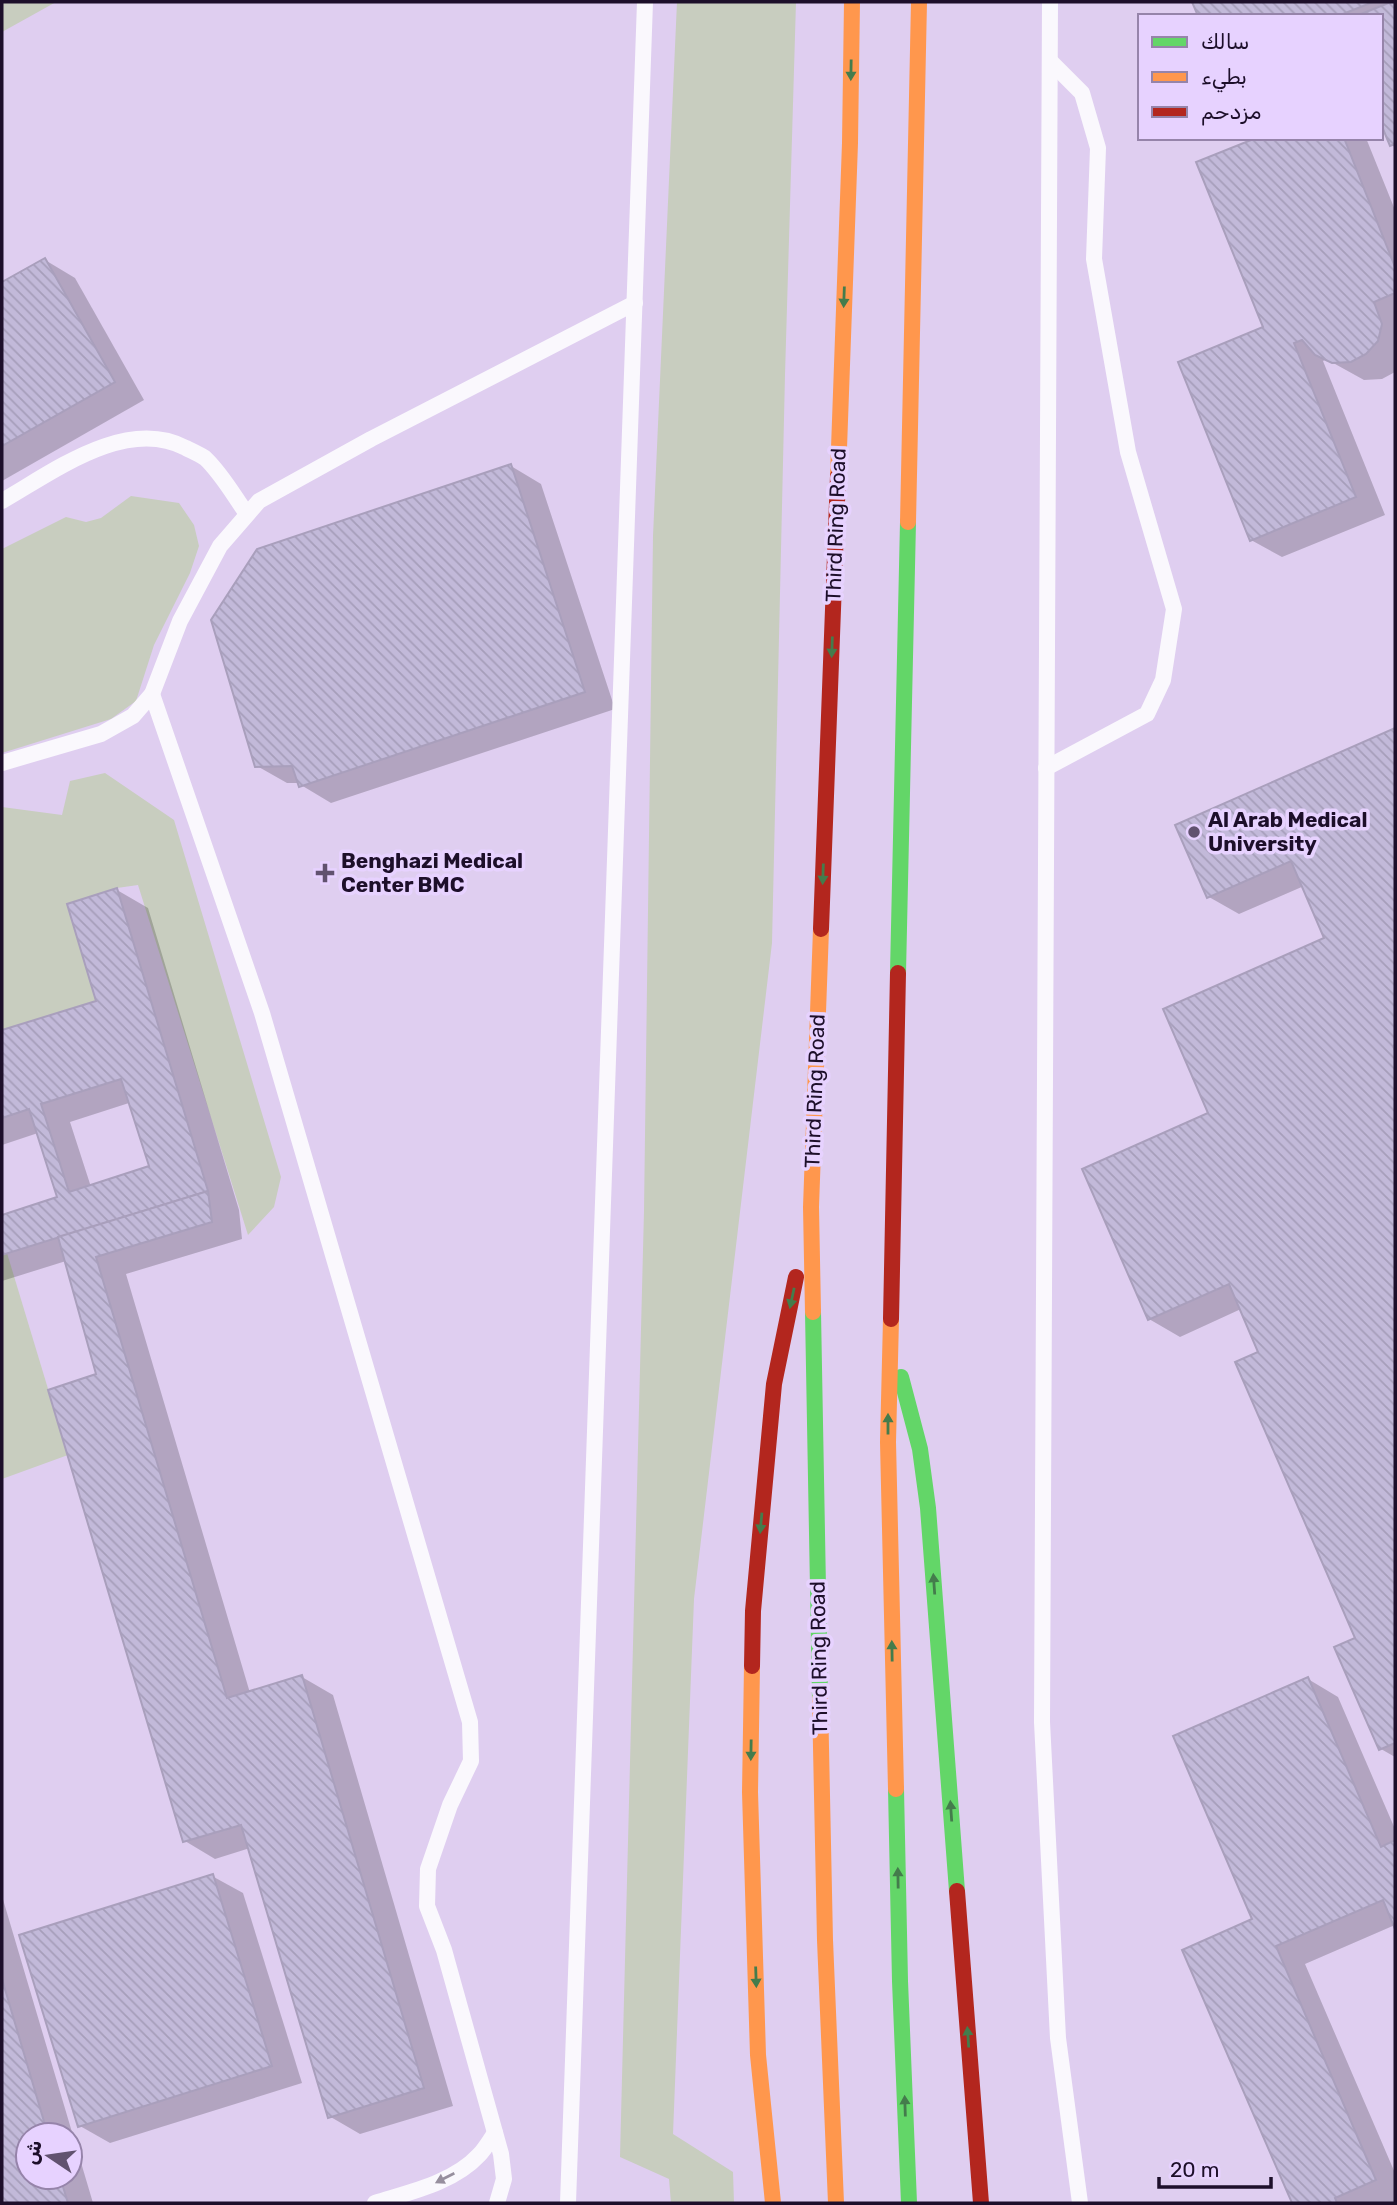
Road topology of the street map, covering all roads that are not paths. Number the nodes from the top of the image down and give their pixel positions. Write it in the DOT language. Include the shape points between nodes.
graph roads {
  1 [pos="645,2"];
  2 [pos="852,2"];
  3 [pos="919,2"];
  4 [pos="1050,2"];
  5 [pos="1050,61"];
  6 [pos="635,303"];
  7 [pos="2,501"];
  8 [pos="247,514"];
  9 [pos="152,694"];
  10 [pos="2,763"];
  11 [pos="1046,768"];
  12 [pos="811,1207"];
  13 [pos="889,1331"];
  14 [pos="495,2133"];
  15 [pos="375,2203"];
  16 [pos="497,2203"];
  17 [pos="568,2203"];
  18 [pos="773,2203"];
  19 [pos="836,2203"];
  20 [pos="909,2203"];
  21 [pos="981,2203"];
  22 [pos="1080,2203"];
  1 -- 6 [label="lane"];
  2 -- 12 [label="highway, Third Ring Road, one-way"];
  3 -- 13 [label="highway"];
  4 -- 5 [label="lane"];
  5 -- 11 [label="lane"];
  5 -- 11 [label="lane" via="1082,93 1098,148 1094,259 1128,452 1174,609 1163,680 1147,714"];
  6 -- 8 [label="lane" via="371,439 259,501"];
  6 -- 17 [label="lane"];
  7 -- 8 [label="lane" via="95,449 134,438 174,441 203,457"];
  8 -- 9 [label="lane" via="220,546 185,610"];
  9 -- 10 [label="lane" via="133,716 101,734"];
  9 -- 14 [label="lane" via="261,1013 470,1722 471,1761 428,1869 427,1906 444,1950"];
  11 -- 22 [label="lane" via="1042,1722 1058,2038"];
  12 -- 18 [label="highway, one-way" via="774,1384 753,1611 750,1792 758,2055"];
  12 -- 19 [label="highway, Third Ring Road" via="825,1940"];
  20 -- 13 [label="highway, one-way" via="894,1760"];
  21 -- 13 [label="highway, one-way" via="928,1508 920,1449"];
  14 -- 15 [label="lane, one-way" via="461,2170"];
  14 -- 16 [label="lane" via="504,2179"];
}
